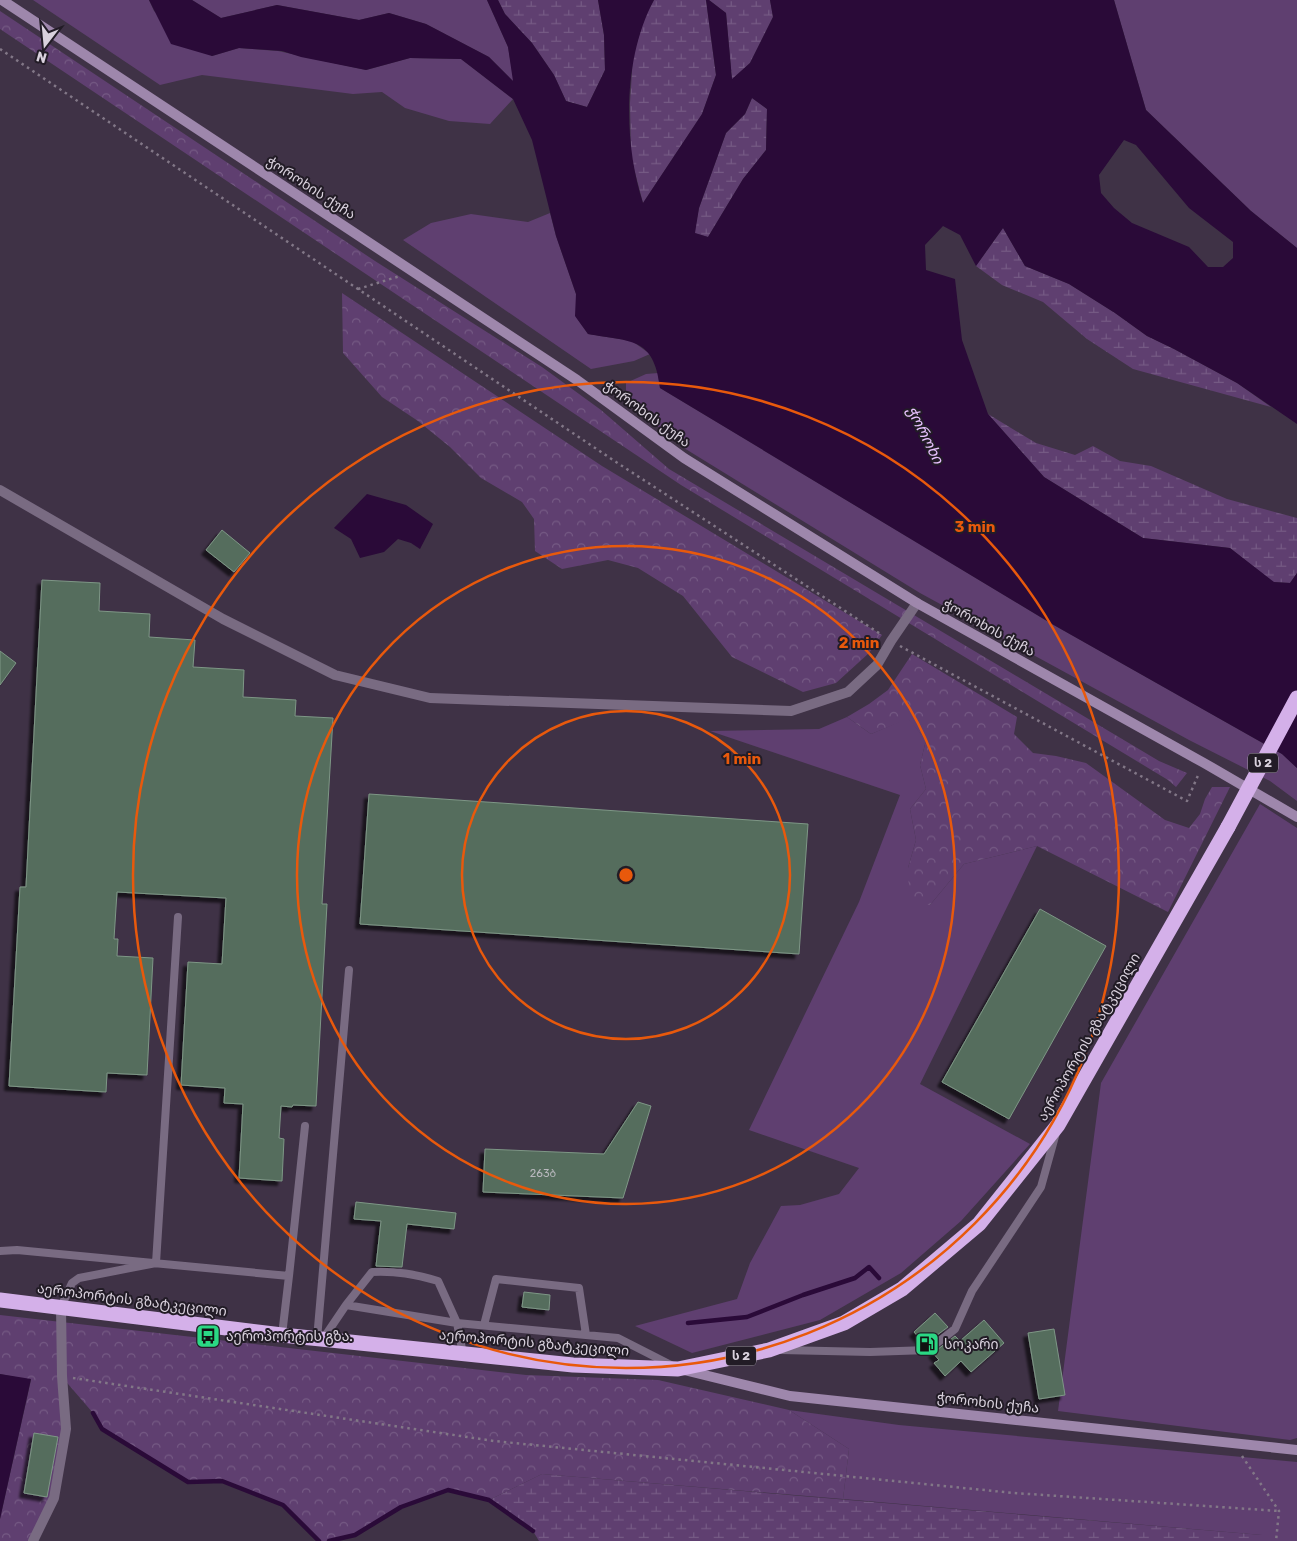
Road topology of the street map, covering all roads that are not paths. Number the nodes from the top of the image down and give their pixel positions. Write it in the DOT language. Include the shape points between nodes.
graph roads {
  1 [pos="2,0"];
  2 [pos="0,490"];
  3 [pos="917,603"];
  4 [pos="1297,698"];
  5 [pos="1297,817"];
  6 [pos="178,917"];
  7 [pos="350,970"];
  8 [pos="1058,1125"];
  9 [pos="305,1126"];
  10 [pos="0,1251"];
  11 [pos="156,1263"];
  12 [pos="289,1276"];
  13 [pos="0,1300"];
  14 [pos="346,1305"];
  15 [pos="62,1308"];
  16 [pos="457,1323"];
  17 [pos="484,1325"];
  18 [pos="586,1335"];
  19 [pos="282,1336"];
  20 [pos="320,1339"];
  21 [pos="769,1350"];
  22 [pos="463,1354"];
  23 [pos="678,1368"];
  24 [pos="1297,1450"];
  25 [pos="33,1541"];
  1 -- 3 [label="street, ჭოროხის ქუჩა" via="577,380 684,458"];
  2 -- 3 [label="street" via="223,619 335,675 430,698 792,711 848,692 877,665"];
  3 -- 5 [label="street, ჭოროხის ქუჩა"];
  4 -- 8 [label="highway, აეროპორტის გზატკეცილი / ს 2, bridge" via="1228,827"];
  6 -- 11 [label="lane"];
  7 -- 20 [label="lane"];
  8 -- 21 [label="highway, აეროპორტის გზატკეცილი / ს 2" via="979,1224 902,1289 844,1323"];
  8 -- 21 [label="lane" via="1041,1187 972,1291 955,1328 928,1350"];
  9 -- 12 [label="lane"];
  10 -- 11 [label="lane"];
  11 -- 12 [label="lane"];
  11 -- 15 [label="lane" via="79,1278 72,1283"];
  12 -- 19 [label="lane"];
  13 -- 15 [label="highway, აეროპორტის გზატკეცილი / ს 2"];
  14 -- 16 [label="lane"];
  14 -- 16 [label="lane" via="372,1272 415,1274 438,1281"];
  14 -- 20 [label="lane"];
  15 -- 19 [label="highway, აეროპორტის გზატკეცილი / ს 2"];
  15 -- 25 [label="street" via="66,1429 54,1498"];
  16 -- 17 [label="lane"];
  16 -- 22 [label="lane"];
  17 -- 18 [label="lane"];
  17 -- 18 [label="lane" via="496,1279 580,1288"];
  18 -- 23 [label="lane" via="618,1338"];
  19 -- 20 [label="highway, აეროპორტის გზატკეცილი / ს 2"];
  20 -- 22 [label="highway, აეროპორტის გზატკეცილი / ს 2"];
  21 -- 23 [label="highway, აეროპორტის გზატკეცილი / ს 2"];
  22 -- 23 [label="highway, აეროპორტის გზატკეცილი / ს 2" via="573,1365"];
  23 -- 24 [label="street, ჭოროხის ქუჩა" via="790,1396"];
}
